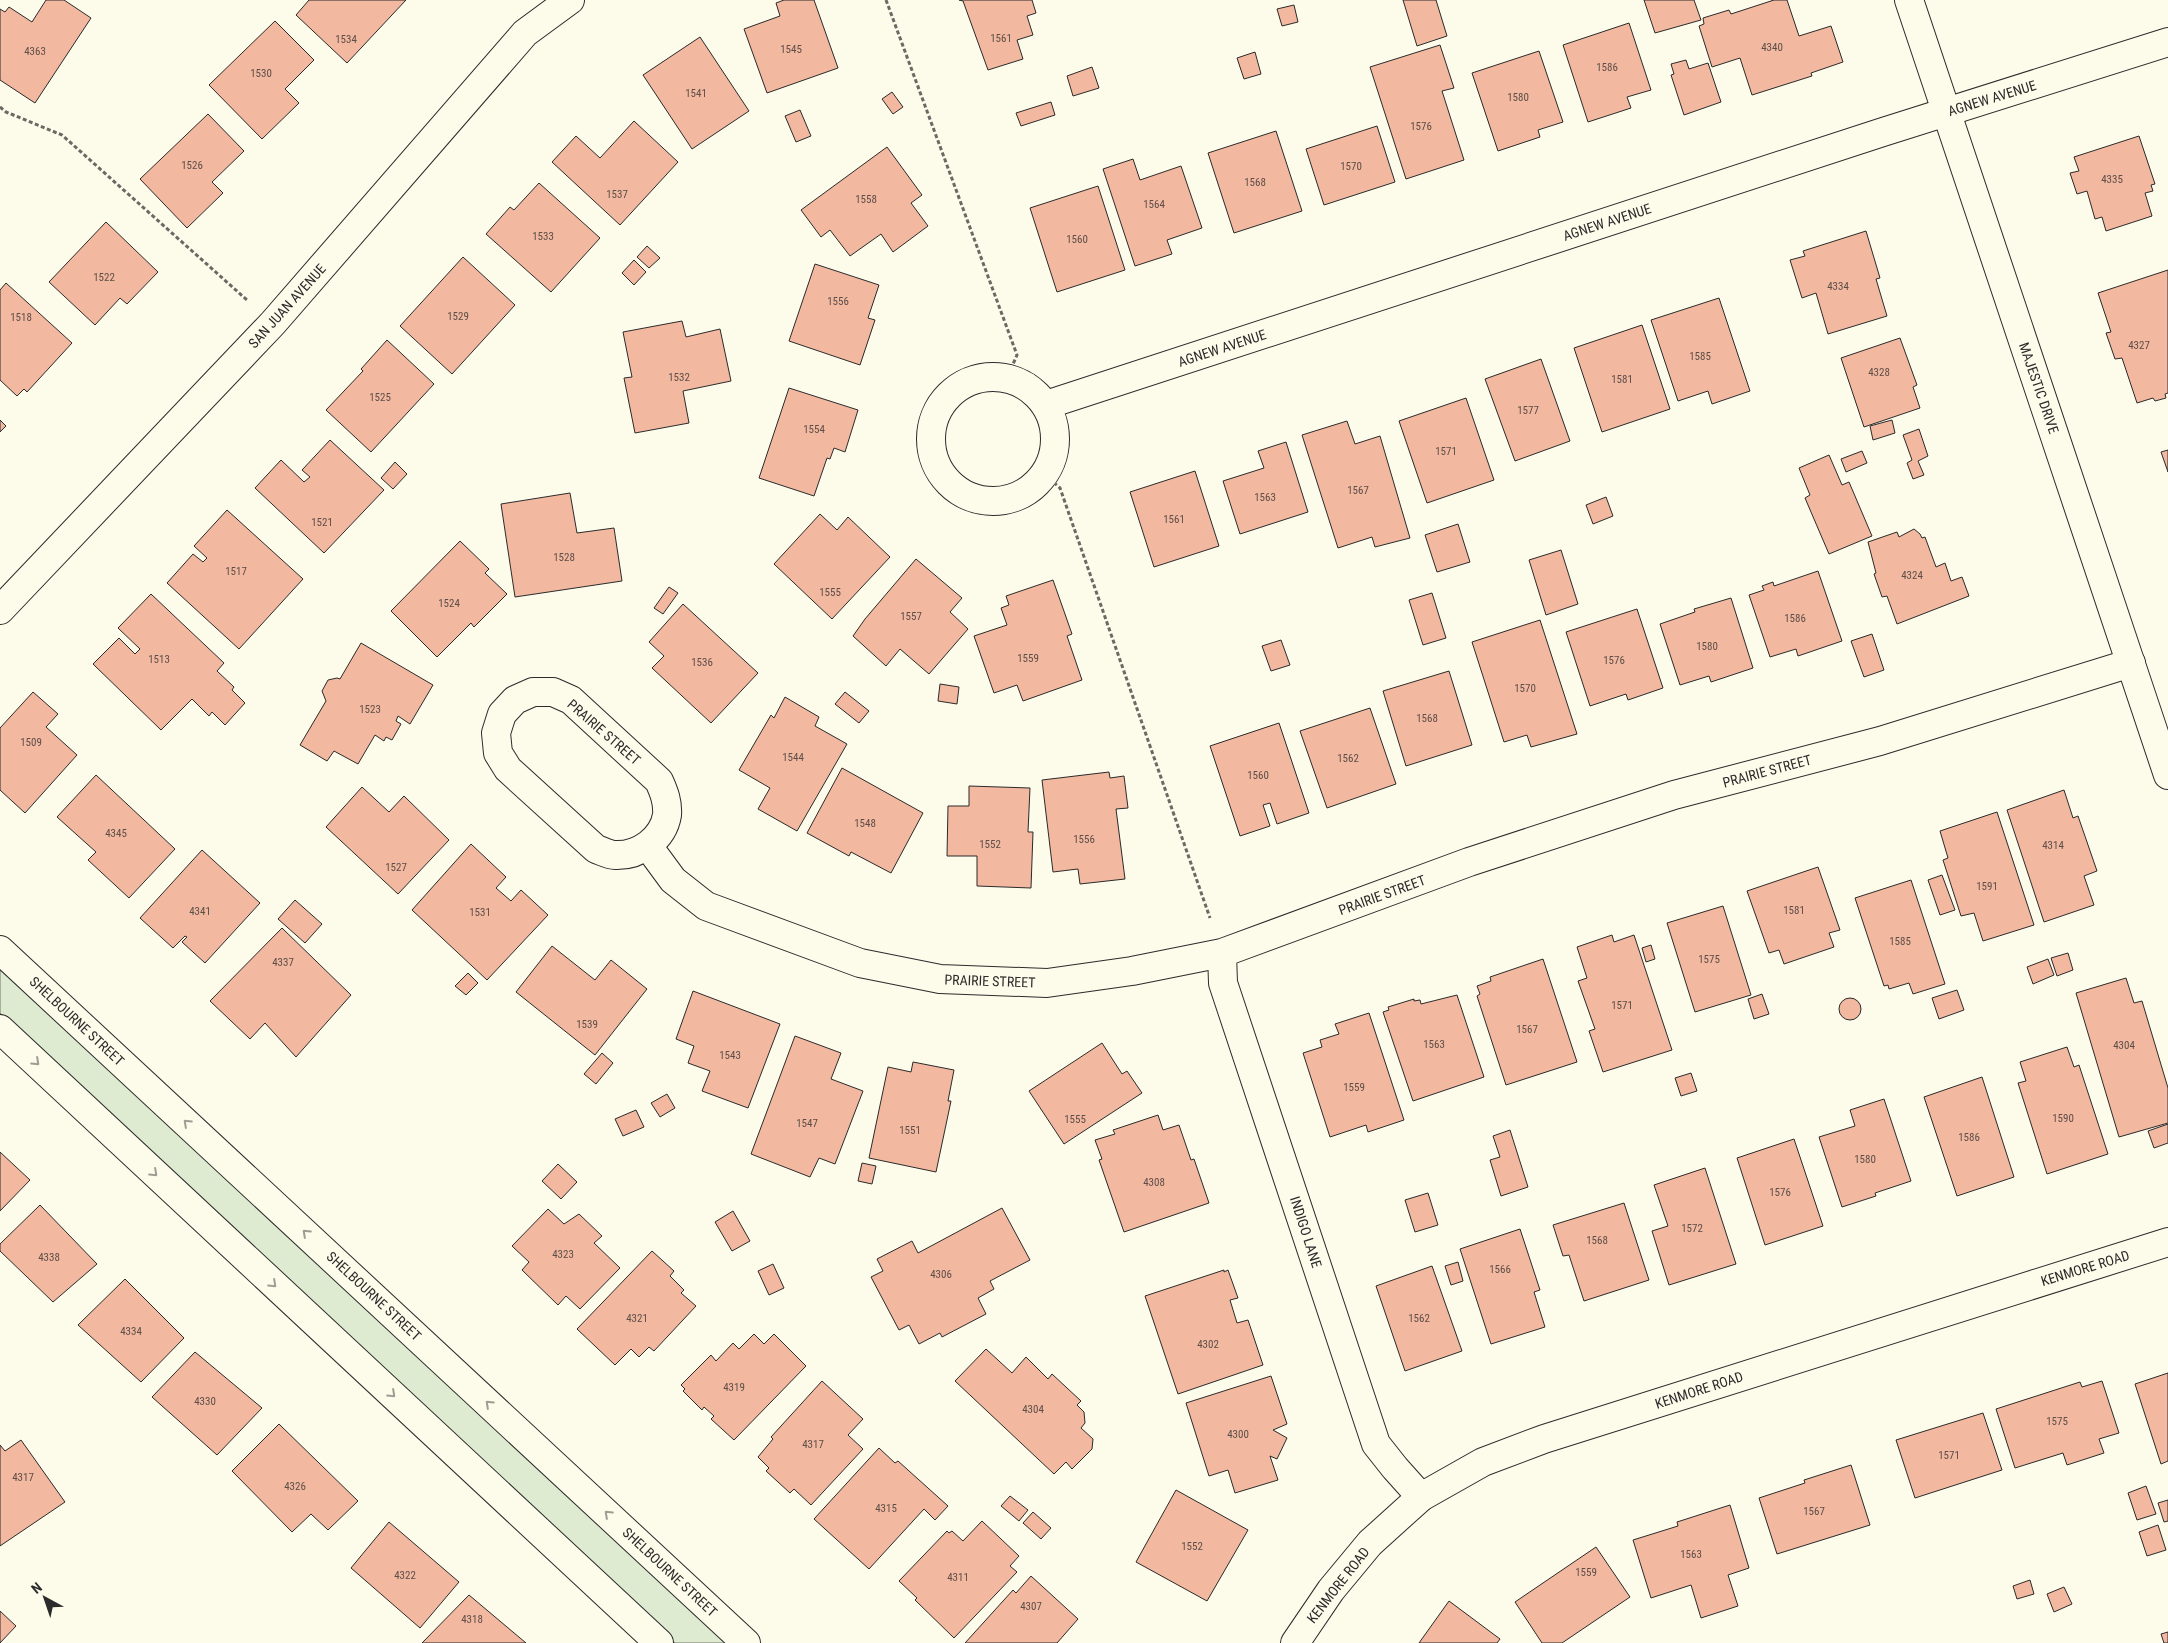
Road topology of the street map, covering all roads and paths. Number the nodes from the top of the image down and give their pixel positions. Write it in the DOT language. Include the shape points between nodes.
graph roads {
  1 [pos="570,0"];
  2 [pos="886,0"];
  3 [pos="1909,0"];
  4 [pos="2168,42"];
  5 [pos="0,107"];
  6 [pos="1946,112"];
  7 [pos="273,323"];
  8 [pos="1006,378"];
  9 [pos="1046,405"];
  10 [pos="1044,474"];
  11 [pos="0,610"];
  12 [pos="2131,663"];
  13 [pos="2168,775"];
  14 [pos="648,846"];
  15 [pos="0,950"];
  16 [pos="1222,953"];
  17 [pos="0,1029"];
  18 [pos="2168,1242"];
  19 [pos="1421,1497"];
  20 [pos="659,1643"];
  21 [pos="746,1643"];
  22 [pos="1295,1643"];
  1 -- 7 [label="street, SAN JUAN AVENUE" via="525,33"];
  2 -- 8 [label="path" via="1017,355"];
  3 -- 6 [label="street, MAJESTIC DRIVE"];
  4 -- 6 [label="street, AGNEW AVENUE"];
  5 -- 7 [label="path" via="62,135"];
  6 -- 9 [label="street, AGNEW AVENUE"];
  6 -- 12 [label="street, MAJESTIC DRIVE"];
  7 -- 11 [label="street, SAN JUAN AVENUE"];
  8 -- 9 [label="street" via="1036,392"];
  8 -- 10 [label="street" via="986,376 966,382 949,394 937,411 930,431 931,452 939,471 952,486 970,497 990,502 1011,499 1029,489"];
  9 -- 10 [label="street" via="1054,422 1055,440 1052,458"];
  10 -- 16 [label="path" via="1060,488"];
  12 -- 13 [label="street, MAJESTIC DRIVE"];
  12 -- 16 [label="street, PRAIRIE STREET" via="1880,742 1674,795 1469,862"];
  14 -- 14 [label="street, PRAIRIE STREET" via="660,832 667,815 666,797 659,781 571,700 553,692 533,692 515,700 502,714 496,733 498,753 508,769 596,849 614,855 631,854"];
  14 -- 16 [label="street, PRAIRIE STREET" via="674,880 706,906 860,963 940,979 1047,983"];
  21 -- 15 [label="street, SHELBOURNE STREET, one-way"];
  16 -- 19 [label="street, INDIGO LANE" via="1223,983 1376,1444"];
  17 -- 20 [label="street, one-way"];
  18 -- 19 [label="street, KENMORE ROAD" via="1544,1439 1483,1462"];
  19 -- 22 [label="street, KENMORE ROAD" via="1370,1543 1331,1590"];
}
